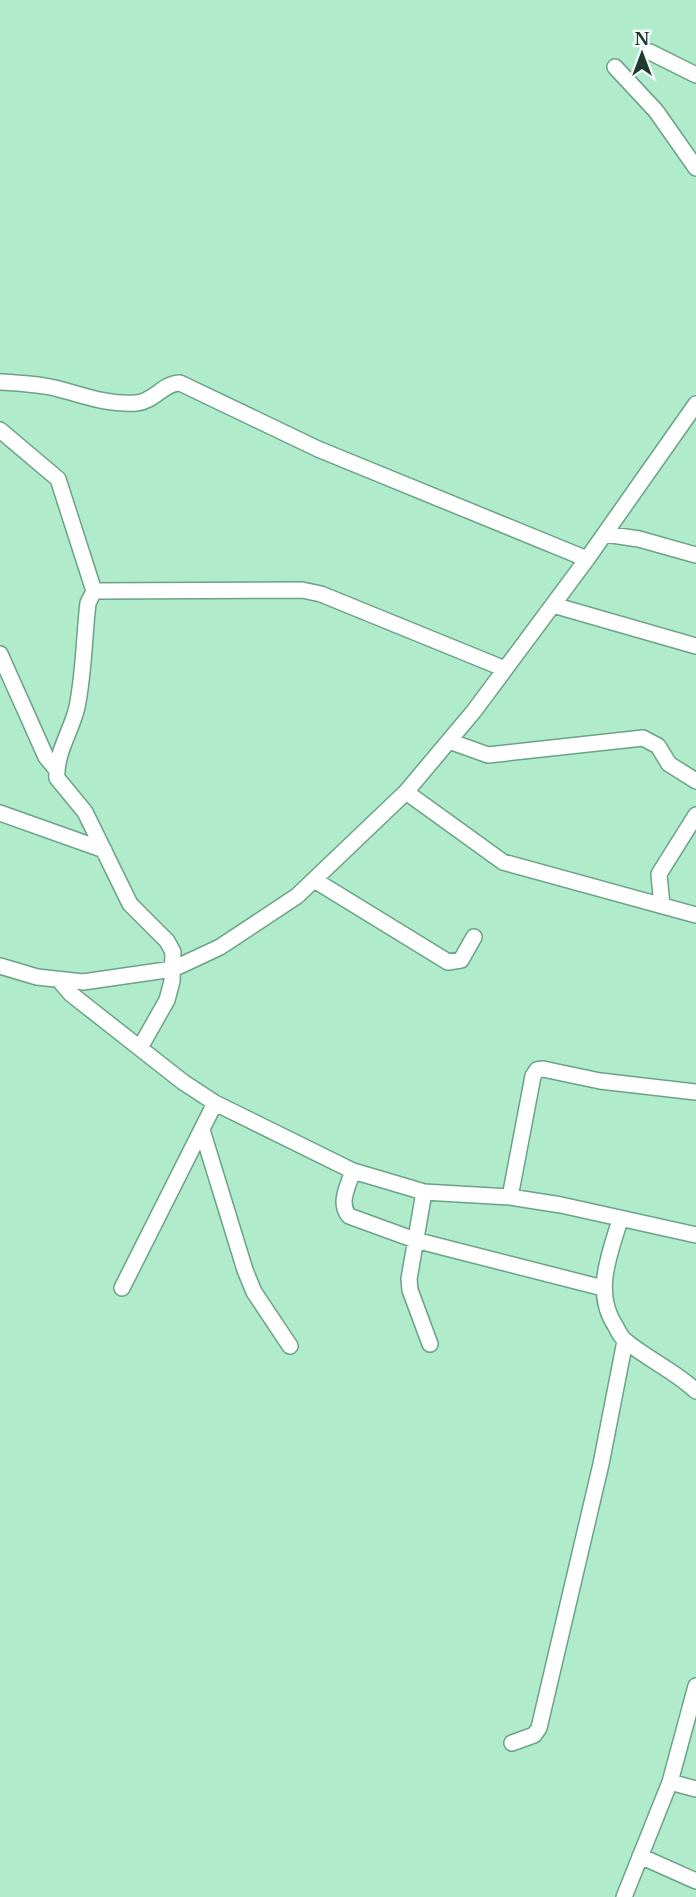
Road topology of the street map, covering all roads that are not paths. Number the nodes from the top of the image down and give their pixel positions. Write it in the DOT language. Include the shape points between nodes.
graph roads {
  1 [pos="650,52"];
  2 [pos="615,67"];
  3 [pos="696,75"];
  4 [pos="696,168"];
  5 [pos="0,382"];
  6 [pos="696,404"];
  7 [pos="0,430"];
  8 [pos="605,534"];
  9 [pos="696,555"];
  10 [pos="587,559"];
  11 [pos="94,591"];
  12 [pos="553,605"];
  13 [pos="696,646"];
  14 [pos="0,654"];
  15 [pos="505,669"];
  16 [pos="449,741"];
  17 [pos="57,769"];
  18 [pos="696,781"];
  19 [pos="406,792"];
  20 [pos="0,813"];
  21 [pos="696,815"];
  22 [pos="104,850"];
  23 [pos="316,881"];
  24 [pos="662,906"];
  25 [pos="696,915"];
  26 [pos="474,937"];
  27 [pos="0,966"];
  28 [pos="173,969"];
  29 [pos="59,980"];
  30 [pos="141,1046"];
  31 [pos="696,1092"];
  32 [pos="215,1103"];
  33 [pos="202,1130"];
  34 [pos="353,1171"];
  35 [pos="424,1192"];
  36 [pos="510,1197"];
  37 [pos="620,1220"];
  38 [pos="696,1235"];
  39 [pos="415,1240"];
  40 [pos="122,1288"];
  41 [pos="603,1288"];
  42 [pos="625,1341"];
  43 [pos="430,1344"];
  44 [pos="290,1346"];
  45 [pos="696,1391"];
  46 [pos="696,1686"];
  47 [pos="512,1743"];
  48 [pos="670,1782"];
  49 [pos="696,1789"];
  50 [pos="640,1856"];
  51 [pos="696,1881"];
  52 [pos="624,1897"];
  1 -- 3 [label="street"];
  2 -- 4 [label="street" via="656,111"];
  5 -- 10 [label="street" via="45,386 84,398 124,403 148,401 169,385 180,383 318,449"];
  6 -- 8 [label="street"];
  7 -- 11 [label="street" via="58,479"];
  8 -- 9 [label="street"];
  8 -- 10 [label="street"];
  10 -- 12 [label="street"];
  11 -- 15 [label="street" via="302,590 321,594"];
  11 -- 17 [label="street" via="88,603 78,703"];
  12 -- 13 [label="street"];
  12 -- 15 [label="street"];
  14 -- 17 [label="street" via="46,757"];
  15 -- 16 [label="street"];
  16 -- 18 [label="street" via="488,755 643,738 658,746 669,764"];
  16 -- 19 [label="street"];
  17 -- 22 [label="street" via="60,784 84,812"];
  19 -- 23 [label="street"];
  19 -- 24 [label="street" via="503,862"];
  20 -- 22 [label="street"];
  21 -- 24 [label="street" via="659,874"];
  22 -- 28 [label="street" via="130,904 167,940 173,952"];
  23 -- 26 [label="street" via="447,962 461,960"];
  23 -- 28 [label="street" via="220,947"];
  24 -- 25 [label="street"];
  27 -- 29 [label="street"];
  28 -- 29 [label="street" via="83,982"];
  28 -- 30 [label="street" via="167,1000"];
  29 -- 30 [label="street" via="71,994"];
  30 -- 32 [label="street"];
  31 -- 36 [label="street" via="537,1070"];
  32 -- 33 [label="street"];
  32 -- 34 [label="street"];
  33 -- 40 [label="street"];
  33 -- 44 [label="street" via="245,1270 254,1292"];
  34 -- 35 [label="street"];
  34 -- 39 [label="street" via="344,1210 350,1216"];
  35 -- 36 [label="street"];
  35 -- 39 [label="street"];
  36 -- 37 [label="street"];
  37 -- 38 [label="street"];
  37 -- 41 [label="street"];
  39 -- 41 [label="street"];
  39 -- 43 [label="street" via="410,1290"];
  41 -- 42 [label="street" via="610,1319"];
  42 -- 45 [label="street"];
  42 -- 47 [label="street" via="601,1464 539,1728 534,1735"];
  46 -- 48 [label="street"];
  48 -- 49 [label="street"];
  48 -- 50 [label="street"];
  50 -- 51 [label="street"];
  50 -- 52 [label="street"];
}
